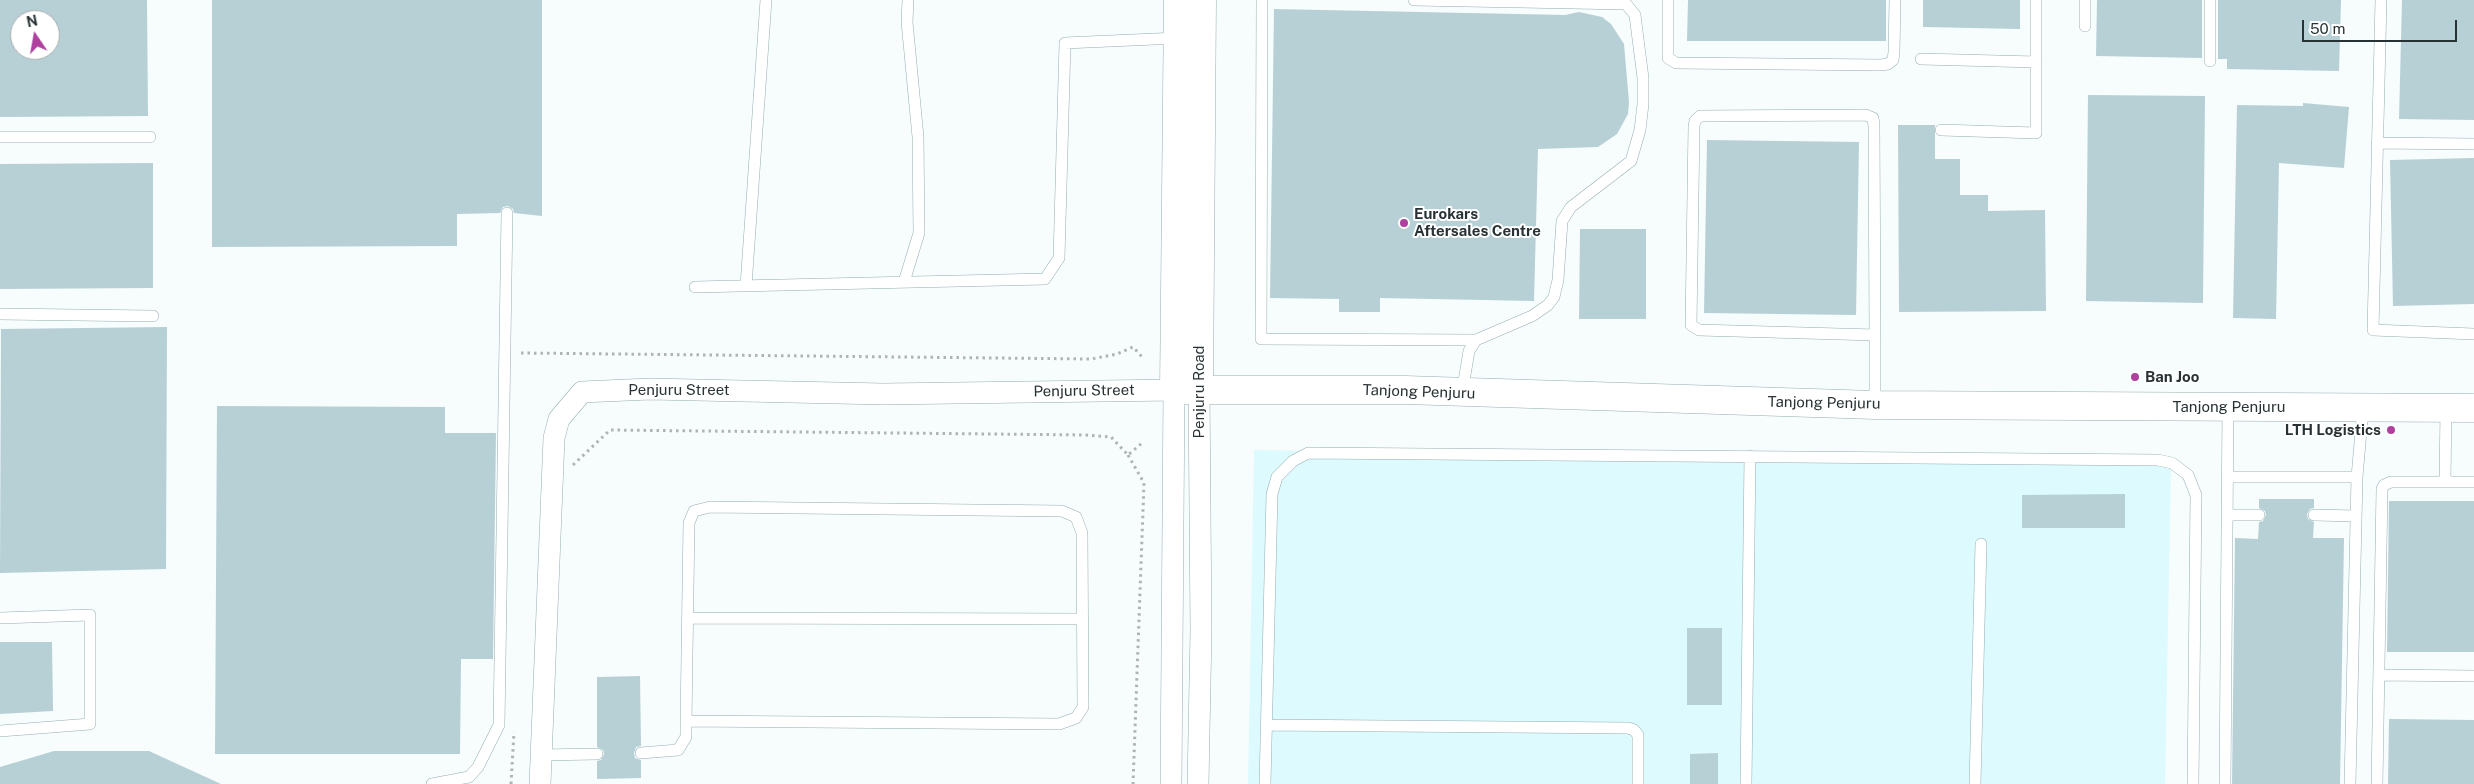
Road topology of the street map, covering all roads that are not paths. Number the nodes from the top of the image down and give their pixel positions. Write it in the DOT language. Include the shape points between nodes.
graph roads {
  1 [pos="766,0"];
  2 [pos="908,0"];
  3 [pos="1178,0"];
  4 [pos="1202,0"];
  5 [pos="1262,0"];
  6 [pos="1414,0"];
  7 [pos="1668,0"];
  8 [pos="1895,0"];
  9 [pos="2036,0"];
  10 [pos="2085,0"];
  11 [pos="2210,0"];
  12 [pos="2381,0"];
  13 [pos="2085,26"];
  14 [pos="1177,38"];
  15 [pos="1921,59"];
  16 [pos="2210,61"];
  17 [pos="2036,62"];
  18 [pos="1941,130"];
  19 [pos="0,137"];
  20 [pos="150,137"];
  21 [pos="2377,143"];
  22 [pos="2474,144"];
  23 [pos="507,213"];
  24 [pos="904,282"];
  25 [pos="746,286"];
  26 [pos="694,287"];
  27 [pos="0,314"];
  28 [pos="153,316"];
  29 [pos="2474,334"];
  30 [pos="1875,335"];
  31 [pos="1476,340"];
  32 [pos="1187,389"];
  33 [pos="1462,392"];
  34 [pos="1875,404"];
  35 [pos="2228,407"];
  36 [pos="2363,408"];
  37 [pos="2446,408"];
  38 [pos="2474,408"];
  39 [pos="1750,456"];
  40 [pos="2228,477"];
  41 [pos="2357,477"];
  42 [pos="2445,482"];
  43 [pos="2474,482"];
  44 [pos="2227,514"];
  45 [pos="2259,515"];
  46 [pos="2314,515"];
  47 [pos="2356,516"];
  48 [pos="1981,544"];
  49 [pos="0,618"];
  50 [pos="688,618"];
  51 [pos="1083,619"];
  52 [pos="2379,675"];
  53 [pos="2474,676"];
  54 [pos="686,721"];
  55 [pos="1266,725"];
  56 [pos="0,731"];
  57 [pos="641,753"];
  58 [pos="597,754"];
  59 [pos="541,755"];
  60 [pos="540,782"];
  61 [pos="432,784"];
  62 [pos="1171,784"];
  63 [pos="1198,784"];
  64 [pos="1265,784"];
  65 [pos="1638,784"];
  66 [pos="1746,784"];
  67 [pos="1975,784"];
  68 [pos="2193,784"];
  69 [pos="2225,784"];
  70 [pos="2350,784"];
  71 [pos="2376,784"];
  1 -- 25 [label="lane"];
  2 -- 24 [label="lane" via="907,22 918,137 919,233"];
  3 -- 14 [label="main road, Penjuru Road"];
  4 -- 32 [label="main road, Penjuru Road"];
  5 -- 31 [label="lane" via="1261,339"];
  6 -- 31 [label="lane" via="1626,4 1635,15 1643,104 1631,162 1570,206 1562,221 1558,280 1554,297 1548,305 1532,316"];
  7 -- 8 [label="lane" via="1667,49 1672,62 1881,65 1888,64 1894,52"];
  9 -- 17 [label="lane"];
  10 -- 13 [label="lane"];
  11 -- 16 [label="lane"];
  12 -- 21 [label="lane"];
  14 -- 24 [label="lane" via="1065,44 1059,258 1045,279"];
  14 -- 32 [label="main road, Penjuru Road"];
  15 -- 17 [label="lane"];
  17 -- 18 [label="lane" via="2036,133"];
  19 -- 20 [label="lane"];
  21 -- 22 [label="lane"];
  21 -- 29 [label="lane" via="2372,330"];
  23 -- 61 [label="lane" via="499,725 478,767 469,777"];
  24 -- 25 [label="lane"];
  25 -- 26 [label="lane"];
  27 -- 28 [label="lane"];
  30 -- 30 [label="lane" via="1873,118 1866,115 1700,116 1694,126 1690,325 1699,330"];
  30 -- 34 [label="lane"];
  31 -- 33 [label="lane" via="1469,352"];
  32 -- 33 [label="main road, Tanjong Penjuru"];
  32 -- 59 [label="street, Penjuru Street" via="884,394 650,389 582,392 559,419 554,438"];
  32 -- 62 [label="street, Penjuru Road"];
  32 -- 63 [label="street, Penjuru Road" via="1201,631"];
  33 -- 34 [label="main road, Tanjong Penjuru"];
  34 -- 35 [label="main road, Tanjong Penjuru"];
  35 -- 36 [label="main road, Tanjong Penjuru"];
  35 -- 40 [label="lane"];
  36 -- 37 [label="main road, Tanjong Penjuru"];
  36 -- 41 [label="lane"];
  37 -- 38 [label="main road, Tanjong Penjuru"];
  37 -- 42 [label="lane"];
  39 -- 55 [label="lane" via="1308,453 1293,461 1277,476 1272,494"];
  39 -- 66 [label="lane"];
  39 -- 68 [label="lane" via="2158,460 2181,468 2196,496"];
  40 -- 41 [label="lane"];
  40 -- 44 [label="lane"];
  41 -- 47 [label="lane"];
  42 -- 43 [label="lane"];
  42 -- 52 [label="lane" via="2391,482 2382,489"];
  44 -- 45 [label="lane"];
  44 -- 69 [label="lane"];
  46 -- 47 [label="lane"];
  47 -- 70 [label="lane"];
  48 -- 67 [label="lane"];
  49 -- 56 [label="lane" via="90,615 90,724"];
  50 -- 51 [label="lane"];
  50 -- 51 [label="lane" via="689,522 694,511 710,507 1062,511 1076,517 1082,533"];
  50 -- 54 [label="lane"];
  51 -- 54 [label="lane" via="1083,707 1076,718 1059,724"];
  52 -- 53 [label="lane"];
  52 -- 71 [label="lane"];
  54 -- 57 [label="lane" via="686,737 678,750"];
  55 -- 64 [label="lane"];
  55 -- 65 [label="lane" via="1628,728 1638,735"];
  58 -- 59 [label="lane"];
  59 -- 60 [label="street, Penjuru Street"];
}
